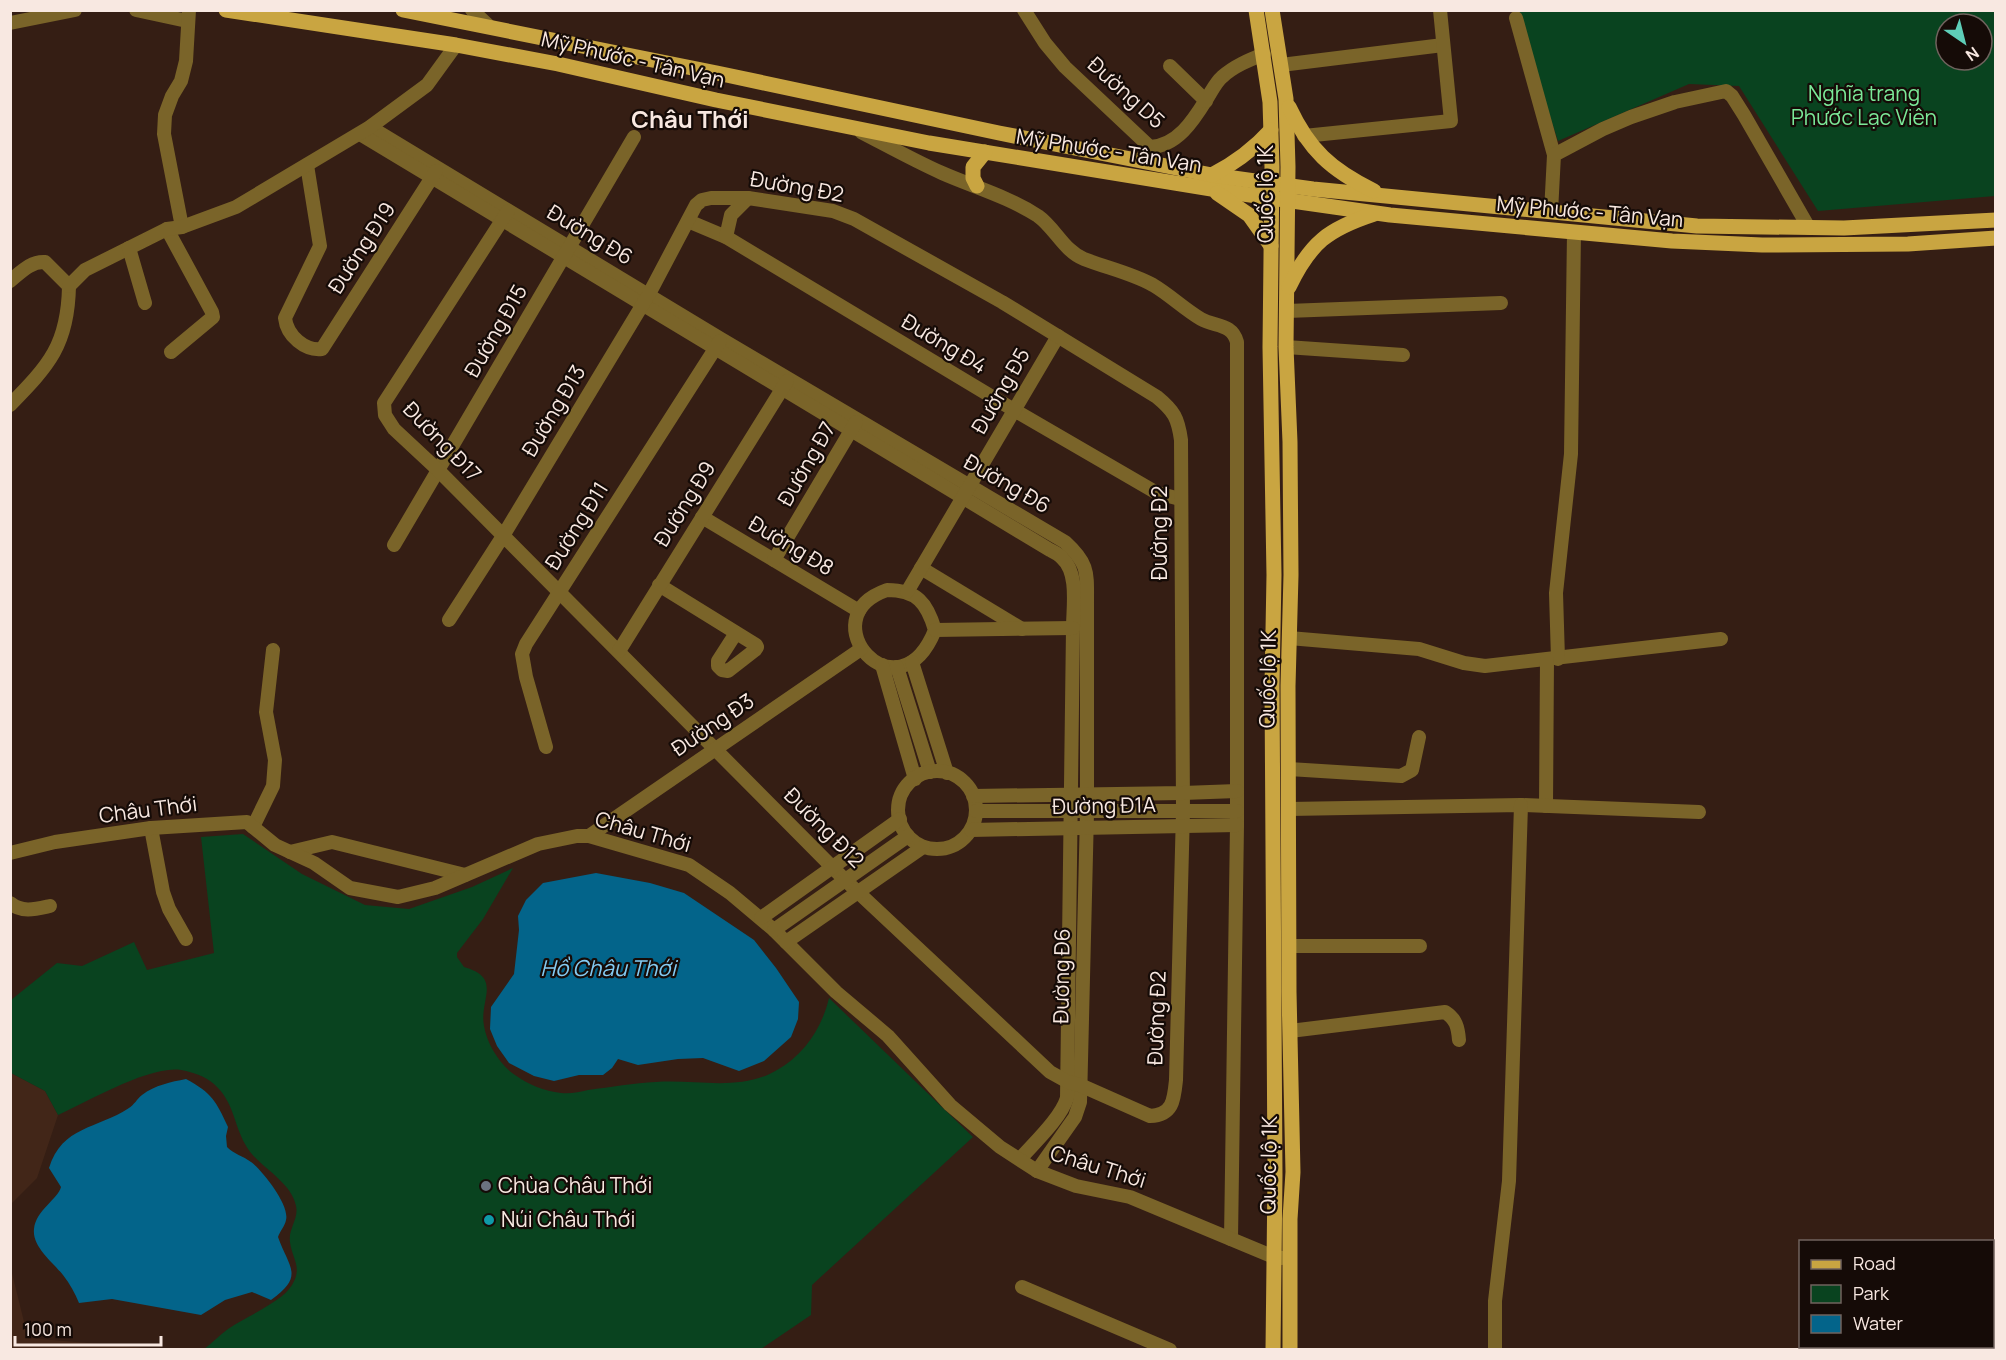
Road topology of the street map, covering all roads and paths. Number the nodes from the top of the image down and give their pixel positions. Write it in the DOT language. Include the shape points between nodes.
graph roads {
  1 [pos="75,10"];
  2 [pos="136,10"];
  3 [pos="226,10"];
  4 [pos="403,10"];
  5 [pos="1024,10"];
  6 [pos="1256,10"];
  7 [pos="1272,10"];
  8 [pos="1440,10"];
  9 [pos="188,16"];
  10 [pos="469,16"];
  11 [pos="1516,18"];
  12 [pos="10,23"];
  13 [pos="456,45"];
  14 [pos="1443,45"];
  15 [pos="1263,54"];
  16 [pos="1281,65"];
  17 [pos="1170,66"];
  18 [pos="1286,99"];
  19 [pos="1206,101"];
  20 [pos="852,128"];
  21 [pos="1271,129"];
  22 [pos="365,130"];
  23 [pos="1304,136"];
  24 [pos="634,137"];
  25 [pos="1150,147"];
  26 [pos="985,152"];
  27 [pos="1554,155"];
  28 [pos="1132,158"];
  29 [pos="307,165"];
  30 [pos="434,173"];
  31 [pos="1211,182"];
  32 [pos="977,186"];
  33 [pos="1271,191"];
  34 [pos="1288,193"];
  35 [pos="1382,195"];
  36 [pos="748,198"];
  37 [pos="1551,212"];
  38 [pos="1378,213"];
  39 [pos="505,215"];
  40 [pos="1995,220"];
  41 [pos="688,221"];
  42 [pos="183,227"];
  43 [pos="1809,228"];
  44 [pos="167,229"];
  45 [pos="1574,232"];
  46 [pos="726,237"];
  47 [pos="1995,238"];
  48 [pos="1271,246"];
  49 [pos="129,248"];
  50 [pos="566,252"];
  51 [pos="10,281"];
  52 [pos="69,286"];
  53 [pos="1287,293"];
  54 [pos="646,299"];
  55 [pos="145,303"];
  56 [pos="1501,303"];
  57 [pos="1287,311"];
  58 [pos="1058,336"];
  59 [pos="718,343"];
  60 [pos="1286,347"];
  61 [pos="171,352"];
  62 [pos="1403,355"];
  63 [pos="785,383"];
  64 [pos="10,405"];
  65 [pos="1014,410"];
  66 [pos="854,425"];
  67 [pos="438,470"];
  68 [pos="966,492"];
  69 [pos="1180,499"];
  70 [pos="702,517"];
  71 [pos="503,536"];
  72 [pos="1044,538"];
  73 [pos="394,545"];
  74 [pos="774,560"];
  75 [pos="921,568"];
  76 [pos="659,585"];
  77 [pos="560,592"];
  78 [pos="907,592"];
  79 [pos="1073,603"];
  80 [pos="1087,603"];
  81 [pos="859,611"];
  82 [pos="449,620"];
  83 [pos="1073,628"];
  84 [pos="1023,629"];
  85 [pos="935,630"];
  86 [pos="736,633"];
  87 [pos="1289,638"];
  88 [pos="1721,639"];
  89 [pos="861,649"];
  90 [pos="273,650"];
  91 [pos="619,651"];
  92 [pos="1552,659"];
  93 [pos="912,662"];
  94 [pos="882,665"];
  95 [pos="897,667"];
  96 [pos="1072,682"];
  97 [pos="1087,682"];
  98 [pos="927,712"];
  99 [pos="913,718"];
  100 [pos="899,723"];
  101 [pos="1419,737"];
  102 [pos="546,747"];
  103 [pos="716,749"];
  104 [pos="1289,769"];
  105 [pos="930,772"];
  106 [pos="947,773"];
  107 [pos="915,779"];
  108 [pos="1237,791"];
  109 [pos="1183,793"];
  110 [pos="1071,795"];
  111 [pos="1087,795"];
  112 [pos="973,796"];
  113 [pos="1521,805"];
  114 [pos="1546,806"];
  115 [pos="1289,809"];
  116 [pos="976,811"];
  117 [pos="1071,811"];
  118 [pos="1087,811"];
  119 [pos="1183,811"];
  120 [pos="1699,812"];
  121 [pos="1237,818"];
  122 [pos="900,819"];
  123 [pos="1183,826"];
  124 [pos="253,827"];
  125 [pos="152,828"];
  126 [pos="1070,828"];
  127 [pos="1086,828"];
  128 [pos="971,830"];
  129 [pos="589,836"];
  130 [pos="908,836"];
  131 [pos="923,847"];
  132 [pos="290,852"];
  133 [pos="10,853"];
  134 [pos="832,867"];
  135 [pos="465,875"];
  136 [pos="845,880"];
  137 [pos="858,892"];
  138 [pos="10,903"];
  139 [pos="50,906"];
  140 [pos="1070,908"];
  141 [pos="1084,908"];
  142 [pos="761,918"];
  143 [pos="774,930"];
  144 [pos="186,939"];
  145 [pos="786,942"];
  146 [pos="1289,946"];
  147 [pos="1420,946"];
  148 [pos="1076,999"];
  149 [pos="1290,1031"];
  150 [pos="1459,1040"];
  151 [pos="1074,1083"];
  152 [pos="1020,1159"];
  153 [pos="1037,1172"];
  154 [pos="1231,1239"];
  155 [pos="1282,1258"];
  156 [pos="1022,1287"];
  157 [pos="1170,1350"];
  158 [pos="1273,1350"];
  159 [pos="1290,1350"];
  160 [pos="1495,1350"];
  1 -- 12 [label="street"];
  2 -- 9 [label="street"];
  3 -- 13 [label="main road, Mỹ Phước - Tân Vạn"];
  4 -- 10 [label="main road, Mỹ Phước - Tân Vạn"];
  5 -- 25 [label="street, Đường D5" via="1065,67"];
  6 -- 15 [label="main road, Quốc lộ 1K"];
  7 -- 16 [label="main road, Quốc lộ 1K"];
  8 -- 14 [label="street"];
  9 -- 42 [label="street" via="186,62 165,115 164,134"];
  10 -- 13 [label="main road"];
  10 -- 28 [label="main road, Mỹ Phước - Tân Vạn" via="490,27"];
  11 -- 27 [label="street"];
  13 -- 20 [label="main road, Mỹ Phước - Tân Vạn"];
  13 -- 22 [label="street" via="427,85"];
  14 -- 16 [label="street"];
  14 -- 23 [label="street" via="1451,121"];
  15 -- 19 [label="street, Đường D5" via="1234,66 1220,78"];
  15 -- 21 [label="main road, Quốc lộ 1K"];
  16 -- 18 [label="main road, Quốc lộ 1K"];
  17 -- 19 [label="street"];
  18 -- 23 [label="main road"];
  18 -- 34 [label="main road, Quốc lộ 1K"];
  19 -- 25 [label="street, Đường D5" via="1174,140"];
  20 -- 26 [label="main road, Mỹ Phước - Tân Vạn"];
  20 -- 32 [label="street"];
  21 -- 31 [label="main road"];
  21 -- 33 [label="main road, Quốc lộ 1K"];
  22 -- 29 [label="street"];
  22 -- 30 [label="street, Đường Đ6"];
  23 -- 35 [label="main road" via="1341,173"];
  24 -- 50 [label="street, Đường Đ15"];
  25 -- 28 [label="street"];
  26 -- 31 [label="main road, Mỹ Phước - Tân Vạn"];
  26 -- 32 [label="main road" via="973,167"];
  27 -- 37 [label="street"];
  27 -- 43 [label="street" via="1631,117 1726,91"];
  28 -- 31 [label="main road, Mỹ Phước - Tân Vạn"];
  29 -- 30 [label="street, Đường Đ19" via="320,246 285,318 286,326 314,350 322,349"];
  29 -- 42 [label="street" via="236,207"];
  30 -- 39 [label="street, Đường Đ6"];
  31 -- 33 [label="main road, Mỹ Phước - Tân Vạn"];
  31 -- 48 [label="main road" via="1249,215"];
  32 -- 108 [label="street" via="1039,217 1081,258 1154,286 1204,321 1223,326 1236,336"];
  33 -- 34 [label="main road, Mỹ Phước - Tân Vạn"];
  33 -- 48 [label="main road, Quốc lộ 1K"];
  34 -- 35 [label="main road, Mỹ Phước - Tân Vạn"];
  34 -- 38 [label="main road, Mỹ Phước - Tân Vạn"];
  34 -- 53 [label="main road, Quốc lộ 1K"];
  35 -- 37 [label="main road, Mỹ Phước - Tân Vạn"];
  36 -- 41 [label="street, Đường Đ2" via="702,200"];
  36 -- 46 [label="street" via="731,215"];
  36 -- 58 [label="street, Đường Đ2" via="833,211 855,219"];
  37 -- 43 [label="main road, Mỹ Phước - Tân Vạn" via="1697,226"];
  38 -- 45 [label="main road, Mỹ Phước - Tân Vạn"];
  38 -- 53 [label="main road" via="1322,238 1308,252"];
  39 -- 50 [label="street, Đường Đ6"];
  39 -- 67 [label="street, Đường Đ17" via="384,402 385,415 394,429"];
  40 -- 43 [label="main road, Mỹ Phước - Tân Vạn"];
  41 -- 46 [label="street, Đường Đ4"];
  41 -- 54 [label="street, Đường Đ13"];
  42 -- 44 [label="street"];
  44 -- 49 [label="street"];
  44 -- 61 [label="street" via="213,317"];
  45 -- 47 [label="main road, Mỹ Phước - Tân Vạn" via="1762,245 1908,244"];
  45 -- 92 [label="street" via="1571,454"];
  46 -- 65 [label="street, Đường Đ4"];
  48 -- 155 [label="main road, Quốc lộ 1K" via="1275,1175"];
  49 -- 52 [label="street" via="86,270"];
  49 -- 55 [label="street"];
  50 -- 54 [label="street, Đường Đ6"];
  50 -- 67 [label="street, Đường Đ15"];
  51 -- 52 [label="street" via="38,261 45,262"];
  52 -- 64 [label="street" via="69,307 61,340 41,373"];
  53 -- 57 [label="main road, Quốc lộ 1K"];
  54 -- 59 [label="street, Đường Đ6"];
  54 -- 71 [label="street, Đường Đ13"];
  56 -- 57 [label="street"];
  57 -- 60 [label="main road, Quốc lộ 1K"];
  58 -- 65 [label="street, Đường Đ5"];
  58 -- 69 [label="street, Đường Đ2" via="1172,409 1180,440"];
  59 -- 63 [label="street, Đường Đ6"];
  59 -- 77 [label="street, Đường Đ11"];
  60 -- 62 [label="street"];
  60 -- 87 [label="main road, Quốc lộ 1K" via="1290,442"];
  63 -- 66 [label="street, Đường Đ6"];
  63 -- 70 [label="street, Đường Đ9"];
  65 -- 68 [label="street, Đường Đ5"];
  65 -- 69 [label="street, Đường Đ4" via="1157,493"];
  66 -- 68 [label="street, Đường Đ6"];
  66 -- 74 [label="street, Đường Đ7"];
  67 -- 71 [label="street, Đường Đ17"];
  67 -- 73 [label="street, Đường Đ15"];
  68 -- 72 [label="street, Đường Đ6"];
  68 -- 75 [label="street, Đường Đ5"];
  69 -- 109 [label="street, Đường Đ2"];
  70 -- 74 [label="street, Đường Đ8"];
  70 -- 76 [label="street, Đường Đ9"];
  71 -- 77 [label="street, Đường Đ17"];
  71 -- 82 [label="street, Đường Đ13"];
  72 -- 79 [label="street, Đường Đ6" via="1070,568"];
  72 -- 80 [label="street, Đường Đ6" via="1065,542 1081,557 1088,575"];
  74 -- 81 [label="street, Đường Đ8"];
  75 -- 78 [label="street, Đường Đ5"];
  75 -- 84 [label="street"];
  76 -- 86 [label="street"];
  76 -- 91 [label="street, Đường Đ9"];
  77 -- 91 [label="street, Đường Đ12"];
  77 -- 102 [label="street, Đường Đ11" via="522,654"];
  78 -- 81 [label="street" via="888,590 876,594"];
  78 -- 85 [label="street" via="927,608"];
  79 -- 80 [label="street"];
  79 -- 83 [label="street, Đường Đ6"];
  80 -- 97 [label="street, Đường Đ6"];
  81 -- 89 [label="street" via="855,624"];
  83 -- 84 [label="street"];
  83 -- 96 [label="street, Đường Đ6"];
  84 -- 85 [label="street"];
  85 -- 93 [label="street" via="925,651"];
  87 -- 92 [label="street" via="1419,649 1485,666"];
  87 -- 104 [label="main road, Quốc lộ 1K"];
  88 -- 92 [label="street"];
  89 -- 94 [label="street"];
  89 -- 103 [label="street, Đường Đ3"];
  90 -- 124 [label="street" via="266,712 275,760 273,786"];
  91 -- 103 [label="street, Đường Đ12"];
  92 -- 114 [label="street"];
  93 -- 95 [label="street"];
  93 -- 98 [label="street"];
  94 -- 95 [label="street"];
  94 -- 100 [label="street"];
  95 -- 99 [label="street"];
  96 -- 97 [label="street"];
  96 -- 110 [label="street, Đường Đ6"];
  97 -- 111 [label="street, Đường Đ6"];
  98 -- 99 [label="street"];
  98 -- 106 [label="street"];
  99 -- 100 [label="street"];
  99 -- 105 [label="street"];
  100 -- 107 [label="street"];
  101 -- 104 [label="street" via="1412,770 1401,776"];
  103 -- 129 [label="street, Đường Đ3"];
  103 -- 134 [label="street, Đường Đ12"];
  104 -- 115 [label="main road, Quốc lộ 1K"];
  105 -- 106 [label="street"];
  105 -- 107 [label="street"];
  106 -- 112 [label="street" via="963,781"];
  107 -- 122 [label="street" via="902,795"];
  108 -- 109 [label="street, Đường Đ1A"];
  108 -- 121 [label="street"];
  109 -- 111 [label="street, Đường Đ1A"];
  109 -- 119 [label="street, Đường Đ2"];
  110 -- 111 [label="street, Đường Đ1A"];
  110 -- 112 [label="street, Đường Đ1A"];
  110 -- 117 [label="street, Đường Đ6"];
  111 -- 118 [label="street, Đường Đ6"];
  112 -- 116 [label="street"];
  113 -- 114 [label="street"];
  113 -- 115 [label="street"];
  113 -- 160 [label="street" via="1509,1181 1495,1301"];
  114 -- 120 [label="street"];
  115 -- 146 [label="main road, Quốc lộ 1K"];
  116 -- 117 [label="street, Đường Đ1A"];
  116 -- 128 [label="street"];
  117 -- 118 [label="street, Đường Đ1A"];
  117 -- 126 [label="street, Đường Đ6"];
  118 -- 119 [label="street, Đường Đ1A"];
  118 -- 127 [label="street, Đường Đ6"];
  119 -- 121 [label="street, Đường Đ1A"];
  119 -- 123 [label="street, Đường Đ2"];
  121 -- 123 [label="street, Đường Đ1A"];
  121 -- 154 [label="street"];
  122 -- 130 [label="street"];
  122 -- 134 [label="street"];
  123 -- 127 [label="street, Đường Đ1A"];
  123 -- 151 [label="street, Đường Đ2" via="1174,1100 1159,1116 1150,1116"];
  124 -- 125 [label="street, Châu Thới" via="246,822 230,822"];
  124 -- 132 [label="street, Châu Thới"];
  125 -- 133 [label="street, Châu Thới" via="55,842"];
  125 -- 144 [label="street" via="163,892"];
  126 -- 127 [label="street, Đường Đ1A"];
  126 -- 128 [label="street, Đường Đ1A"];
  126 -- 140 [label="street, Đường Đ6"];
  127 -- 141 [label="street, Đường Đ6"];
  128 -- 131 [label="street" via="955,845"];
  129 -- 135 [label="street, Châu Thới" via="538,844"];
  129 -- 142 [label="street, Châu Thới" via="689,865"];
  130 -- 131 [label="street"];
  130 -- 136 [label="street"];
  131 -- 137 [label="street"];
  132 -- 135 [label="street" via="332,842"];
  132 -- 135 [label="street, Châu Thới" via="350,888 381,895 418,893"];
  134 -- 136 [label="street, Đường Đ12"];
  134 -- 142 [label="street"];
  136 -- 137 [label="street, Đường Đ12"];
  136 -- 143 [label="street"];
  137 -- 145 [label="street"];
  137 -- 151 [label="street, Đường Đ12" via="1050,1072"];
  138 -- 139 [label="street" via="28,910"];
  140 -- 141 [label="street"];
  140 -- 148 [label="street, Đường Đ6"];
  141 -- 148 [label="street, Đường Đ6"];
  142 -- 143 [label="street, Châu Thới"];
  143 -- 145 [label="street, Châu Thới"];
  145 -- 152 [label="street, Châu Thới" via="888,1036 950,1105"];
  146 -- 147 [label="street"];
  146 -- 149 [label="main road, Quốc lộ 1K"];
  148 -- 151 [label="street, Đường Đ6"];
  149 -- 150 [label="street" via="1445,1012 1457,1024"];
  149 -- 155 [label="main road, Quốc lộ 1K" via="1293,1172"];
  151 -- 152 [label="street, Đường Đ6" via="1065,1106"];
  151 -- 153 [label="street, Đường Đ6" via="1080,1102 1075,1117"];
  152 -- 153 [label="street, Châu Thới"];
  153 -- 154 [label="street, Châu Thới" via="1076,1186 1130,1197"];
  154 -- 155 [label="street, Châu Thới"];
  155 -- 158 [label="main road, Quốc lộ 1K"];
  155 -- 159 [label="main road, Quốc lộ 1K"];
  156 -- 157 [label="street"];
}
